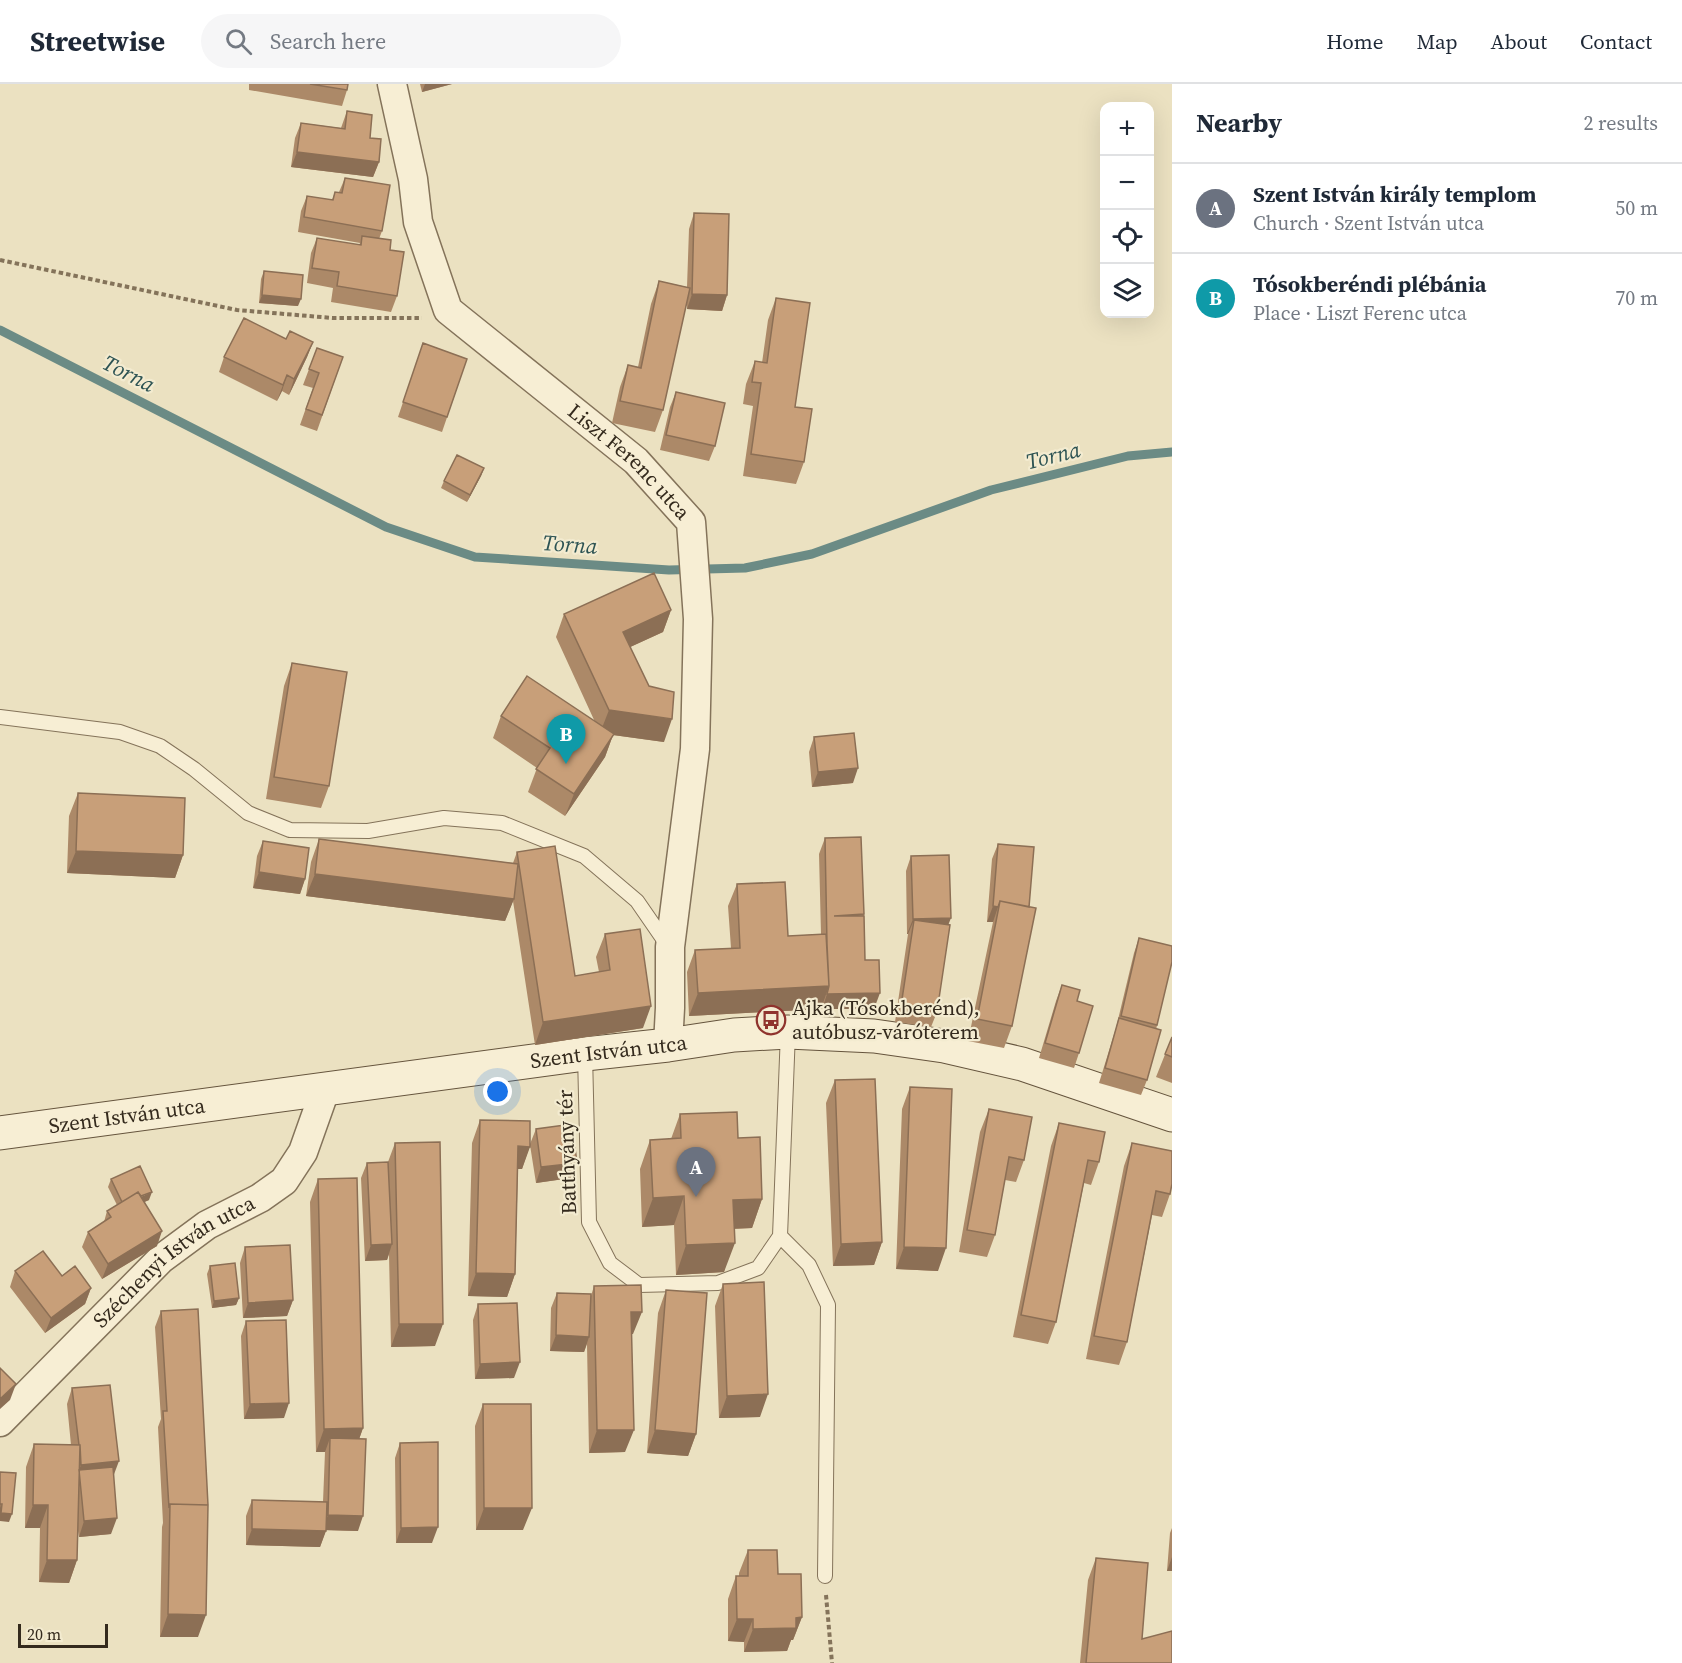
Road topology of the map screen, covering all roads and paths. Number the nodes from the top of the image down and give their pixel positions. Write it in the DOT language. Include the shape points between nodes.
graph roads {
  1 [pos="392,84"];
  2 [pos="0,260"];
  3 [pos="448,310"];
  4 [pos="0,717"];
  5 [pos="670,947"];
  6 [pos="789,1032"];
  7 [pos="669,1045"];
  8 [pos="585,1054"];
  9 [pos="325,1090"];
  10 [pos="1172,1115"];
  11 [pos="0,1133"];
  12 [pos="780,1236"];
  13 [pos="0,1422"];
  14 [pos="825,1576"];
  15 [pos="832,1663"];
  1 -- 3 [label="street" via="413,179 418,222"];
  2 -- 3 [label="path" via="237,310 332,318 417,319"];
  3 -- 5 [label="street, Liszt Ferenc utca" via="636,461 691,522 698,619 695,749"];
  4 -- 5 [label="lane" via="120,732 160,746 248,813 290,830 368,831 444,818 502,823 585,856 637,901"];
  5 -- 7 [label="street, Liszt Ferenc utca"];
  6 -- 7 [label="main road, Szent István utca"];
  6 -- 10 [label="main road, Szent István utca" via="874,1036 944,1046 1022,1064"];
  6 -- 12 [label="lane"];
  7 -- 8 [label="main road, Szent István utca"];
  8 -- 9 [label="main road, Szent István utca"];
  8 -- 12 [label="lane, Batthyány tér" via="589,1222 610,1263 639,1286 718,1283 758,1268"];
  9 -- 11 [label="main road, Szent István utca"];
  9 -- 13 [label="street, Széchenyi István utca" via="303,1152 284,1181 207,1226 161,1259"];
  12 -- 14 [label="lane" via="809,1265 828,1305"];
  14 -- 15 [label="path"];
}
